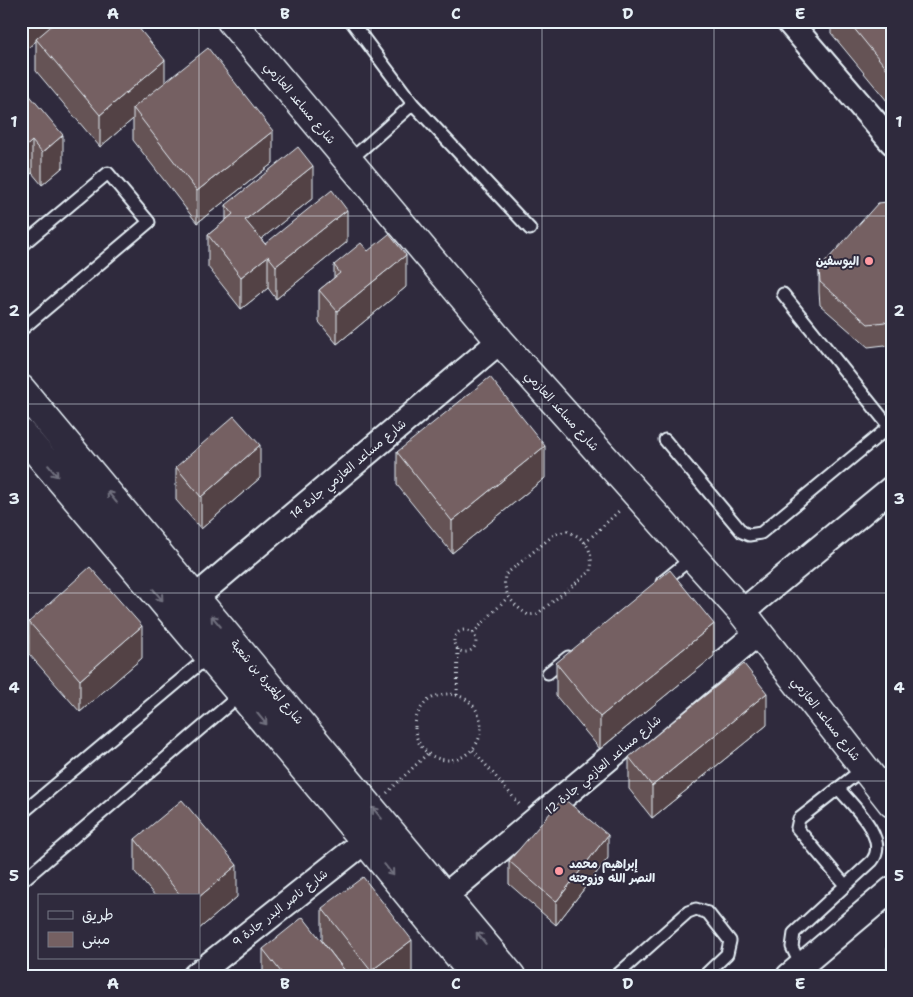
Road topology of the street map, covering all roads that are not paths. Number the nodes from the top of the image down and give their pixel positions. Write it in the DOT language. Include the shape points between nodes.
graph roads {
  1 [pos="231,21"];
  2 [pos="351,21"];
  3 [pos="788,21"];
  4 [pos="413,104"];
  5 [pos="892,142"];
  6 [pos="348,161"];
  7 [pos="530,229"];
  8 [pos="21,246"];
  9 [pos="783,294"];
  10 [pos="21,330"];
  11 [pos="500,341"];
  12 [pos="26,405"];
  13 [pos="890,428"];
  14 [pos="21,433"];
  15 [pos="665,440"];
  16 [pos="892,488"];
  17 [pos="692,558"];
  18 [pos="654,588"];
  19 [pos="196,597"];
  20 [pos="750,622"];
  21 [pos="578,649"];
  22 [pos="209,656"];
  23 [pos="548,673"];
  24 [pos="241,694"];
  25 [pos="864,768"];
  26 [pos="838,788"];
  27 [pos="892,803"];
  28 [pos="21,814"];
  29 [pos="365,841"];
  30 [pos="21,882"];
  31 [pos="845,885"];
  32 [pos="892,889"];
  33 [pos="446,895"];
  34 [pos="795,971"];
  35 [pos="708,974"];
  36 [pos="195,976"];
  37 [pos="475,976"];
  38 [pos="511,976"];
  39 [pos="616,976"];
  1 -- 6 [label="main road, شارع مساعد العازمي"];
  2 -- 4 [label="lane"];
  3 -- 5 [label="street"];
  4 -- 6 [label="lane"];
  4 -- 7 [label="lane"];
  6 -- 11 [label="main road, شارع مساعد العازمي"];
  8 -- 10 [label="lane" via="108,173 149,222"];
  9 -- 13 [label="lane"];
  11 -- 17 [label="main road, شارع مساعد العازمي"];
  11 -- 19 [label="street, شارع مساعد العازمي جادة 14"];
  19 -- 12 [label="main road, شارع المغيرة بن شعبة, one-way"];
  13 -- 15 [label="lane" via="761,533 749,535 742,532"];
  14 -- 22 [label="main road, one-way"];
  16 -- 20 [label="street, شارع مساعد العازمي جادة 12"];
  17 -- 18 [label="lane"];
  17 -- 20 [label="main road, شارع مساعد العازمي"];
  33 -- 19 [label="main road, شارع المغيرة بن شعبة, one-way"];
  20 -- 25 [label="main road, شارع مساعد العازمي"];
  20 -- 33 [label="street, شارع مساعد العازمي جادة 12" via="535,823"];
  21 -- 23 [label="lane"];
  22 -- 24 [label="main road"];
  22 -- 28 [label="lane"];
  24 -- 29 [label="main road, one-way"];
  24 -- 30 [label="lane"];
  25 -- 26 [label="lane"];
  25 -- 27 [label="main road, شارع مساعد العازمي"];
  26 -- 31 [label="lane" via="874,833 878,844 872,861"];
  26 -- 31 [label="lane" via="799,819 797,828"];
  29 -- 36 [label="street, شارع ناصر البدر جادة 9"];
  29 -- 37 [label="main road, one-way"];
  31 -- 34 [label="lane" via="794,933"];
  32 -- 34 [label="street"];
  38 -- 33 [label="main road, شارع المغيرة بن شعبة, one-way"];
  35 -- 39 [label="lane" via="727,954 730,941 708,913 696,909 688,912"];
}
